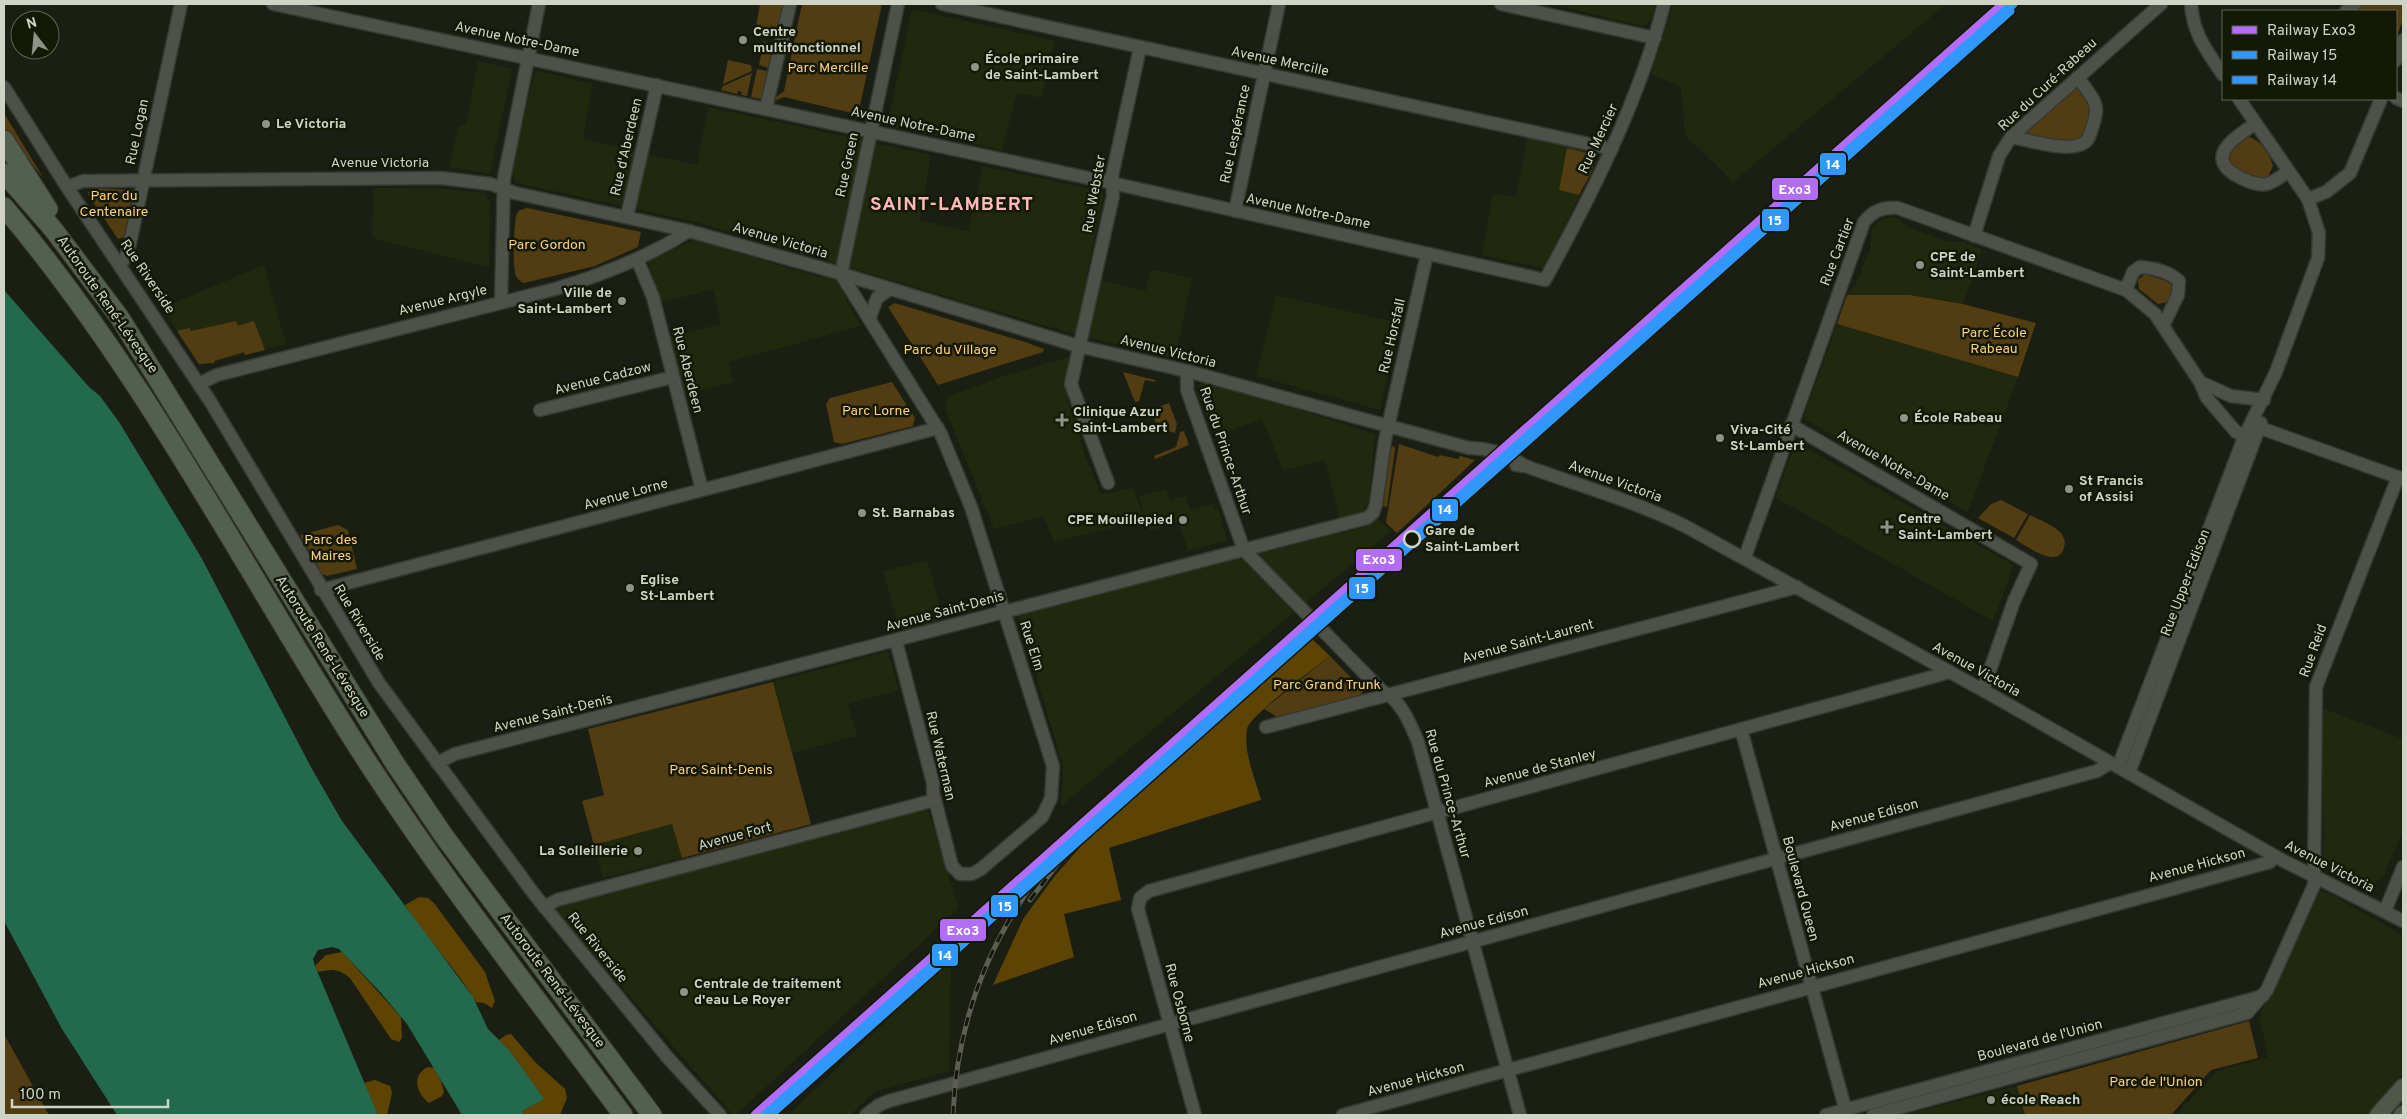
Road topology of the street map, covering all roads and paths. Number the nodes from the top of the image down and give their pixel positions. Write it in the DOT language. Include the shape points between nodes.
graph roads {
  1 [pos="181,4"];
  2 [pos="273,4"];
  3 [pos="539,4"];
  4 [pos="790,4"];
  5 [pos="898,4"];
  6 [pos="942,4"];
  7 [pos="1279,4"];
  8 [pos="1501,4"];
  9 [pos="1664,4"];
  10 [pos="2161,4"];
  11 [pos="2191,4"];
  12 [pos="1655,38"];
  13 [pos="2403,40"];
  14 [pos="1140,48"];
  15 [pos="527,57"];
  16 [pos="2397,57"];
  17 [pos="1265,73"];
  18 [pos="2222,73"];
  19 [pos="2078,77"];
  20 [pos="657,85"];
  21 [pos="4,86"];
  22 [pos="2240,100"];
  23 [pos="2381,100"];
  24 [pos="766,108"];
  25 [pos="2255,124"];
  26 [pos="871,131"];
  27 [pos="2011,137"];
  28 [pos="4,140"];
  29 [pos="1612,149"];
  30 [pos="4,172"];
  31 [pos="2288,172"];
  32 [pos="143,181"];
  33 [pos="1112,183"];
  34 [pos="67,187"];
  35 [pos="502,189"];
  36 [pos="2308,199"];
  37 [pos="4,207"];
  38 [pos="1235,211"];
  39 [pos="627,216"];
  40 [pos="4,222"];
  41 [pos="689,231"];
  42 [pos="1974,236"];
  43 [pos="1427,254"];
  44 [pos="637,259"];
  45 [pos="120,264"];
  46 [pos="52,265"];
  47 [pos="86,272"];
  48 [pos="841,274"];
  49 [pos="1545,280"];
  50 [pos="890,289"];
  51 [pos="2126,290"];
  52 [pos="502,302"];
  53 [pos="870,317"];
  54 [pos="2163,326"];
  55 [pos="1078,346"];
  56 [pos="1187,371"];
  57 [pos="673,377"];
  58 [pos="2200,382"];
  59 [pos="199,384"];
  60 [pos="2264,400"];
  61 [pos="540,410"];
  62 [pos="1388,425"];
  63 [pos="1791,425"];
  64 [pos="938,428"];
  65 [pos="2260,428"];
  66 [pos="2245,435"];
  67 [pos="2401,478"];
  68 [pos="1108,483"];
  69 [pos="702,490"];
  70 [pos="1244,550"];
  71 [pos="1745,557"];
  72 [pos="1797,587"];
  73 [pos="321,590"];
  74 [pos="1005,612"];
  75 [pos="896,641"];
  76 [pos="1950,672"];
  77 [pos="1983,690"];
  78 [pos="1389,694"];
  79 [pos="1266,726"];
  80 [pos="1741,729"];
  81 [pos="437,763"];
  82 [pos="2119,768"];
  83 [pos="935,800"];
  84 [pos="1438,812"];
  85 [pos="2275,856"];
  86 [pos="1776,858"];
  87 [pos="2403,867"];
  88 [pos="960,874"];
  89 [pos="2314,876"];
  90 [pos="1140,898"];
  91 [pos="544,907"];
  92 [pos="2384,911"];
  93 [pos="2403,921"];
  94 [pos="1473,942"];
  95 [pos="1812,986"];
  96 [pos="2263,996"];
  97 [pos="1170,1023"];
  98 [pos="1508,1070"];
  99 [pos="2403,1087"];
  100 [pos="2400,1112"];
  101 [pos="1847,1113"];
  102 [pos="624,1115"];
  103 [pos="652,1115"];
  104 [pos="720,1115"];
  105 [pos="866,1115"];
  106 [pos="1195,1115"];
  107 [pos="1343,1115"];
  108 [pos="1520,1115"];
  109 [pos="1826,1115"];
  110 [pos="1873,1115"];
  111 [pos="2378,1115"];
  1 -- 32 [label="street, Rue Logan"];
  2 -- 15 [label="street, Avenue Notre-Dame"];
  3 -- 15 [label="street"];
  4 -- 24 [label="street"];
  5 -- 26 [label="street, Rue Green"];
  6 -- 14 [label="street, Avenue Mercille"];
  7 -- 17 [label="street, Rue Lespérance"];
  8 -- 12 [label="street"];
  9 -- 12 [label="street, Rue Mercier"];
  10 -- 19 [label="street, Rue du Curé-Rabeau"];
  11 -- 18 [label="street" via="2195,30"];
  12 -- 29 [label="street, Rue Mercier"];
  13 -- 16 [label="street"];
  14 -- 17 [label="street, Avenue Mercille"];
  14 -- 33 [label="street, Rue Webster"];
  15 -- 20 [label="street, Avenue Notre-Dame"];
  15 -- 35 [label="street"];
  17 -- 29 [label="street, Avenue Mercille"];
  17 -- 38 [label="street, Rue Lespérance"];
  19 -- 27 [label="street, Rue du Curé-Rabeau"];
  19 -- 27 [label="street" via="2097,106 2098,114 2088,139 2080,146 2067,148"];
  20 -- 24 [label="street, Avenue Notre-Dame"];
  20 -- 39 [label="street, Rue d'Aberdeen"];
  21 -- 34 [label="street, Rue Riverside"];
  22 -- 25 [label="street, Rue Upper-Edison"];
  23 -- 36 [label="street" via="2350,173 2326,192"];
  24 -- 26 [label="street, Avenue Notre-Dame"];
  25 -- 31 [label="street, Rue Upper-Edison"];
  25 -- 31 [label="street" via="2233,138 2224,151 2223,164 2228,171 2259,184 2272,182"];
  26 -- 33 [label="street, Avenue Notre-Dame"];
  26 -- 48 [label="street, Rue Green"];
  27 -- 42 [label="street, Rue du Curé-Rabeau" via="1999,156"];
  28 -- 47 [label="highway"];
  29 -- 49 [label="street, Rue Mercier"];
  30 -- 47 [label="highway, Autoroute René-Lévesque"];
  31 -- 36 [label="street, Rue Upper-Edison"];
  32 -- 34 [label="street, Avenue Victoria" via="83,181"];
  32 -- 35 [label="street, Avenue Victoria" via="441,178 491,184"];
  32 -- 45 [label="street, Rue Logan" via="127,254"];
  33 -- 38 [label="street, Avenue Notre-Dame"];
  33 -- 55 [label="street, Rue Webster" via="1113,196"];
  34 -- 45 [label="street, Rue Riverside"];
  35 -- 39 [label="street, Avenue Victoria"];
  35 -- 52 [label="street"];
  36 -- 60 [label="street, Rue Upper-Edison" via="2319,233 2318,258"];
  37 -- 46 [label="highway, Autoroute René-Lévesque"];
  38 -- 43 [label="street, Avenue Notre-Dame"];
  39 -- 41 [label="street, Avenue Victoria"];
  40 -- 46 [label="highway"];
  41 -- 44 [label="street, Avenue Argyle"];
  41 -- 48 [label="street, Avenue Victoria"];
  42 -- 51 [label="street, Rue Cartier"];
  42 -- 63 [label="street, Rue Cartier" via="1898,208 1881,208 1869,216 1864,222"];
  43 -- 49 [label="street, Avenue Notre-Dame"];
  43 -- 62 [label="street, Rue Horsfall"];
  44 -- 52 [label="street, Avenue Argyle" via="596,276"];
  44 -- 57 [label="street, Rue Aberdeen" via="652,294"];
  45 -- 59 [label="street, Rue Riverside"];
  46 -- 102 [label="highway, Autoroute René-Lévesque" via="134,382 376,775 443,872"];
  47 -- 103 [label="highway, Autoroute René-Lévesque" via="152,367 403,775 444,836"];
  48 -- 50 [label="street, Avenue Victoria"];
  48 -- 53 [label="street, Rue Elm"];
  50 -- 53 [label="street" via="877,298"];
  50 -- 55 [label="street, Avenue Victoria"];
  51 -- 54 [label="street, Rue Cartier" via="2155,314"];
  51 -- 54 [label="street" via="2134,272 2140,267 2154,268 2179,281 2178,295"];
  52 -- 59 [label="street, Avenue Argyle" via="217,375"];
  53 -- 64 [label="street, Rue Elm"];
  54 -- 58 [label="street, Rue Cartier"];
  55 -- 56 [label="street, Avenue Victoria"];
  55 -- 68 [label="street, Rue Webster" via="1071,384"];
  56 -- 62 [label="street, Avenue Victoria"];
  56 -- 70 [label="street, Rue du Prince-Arthur" via="1186,390"];
  57 -- 61 [label="street, Avenue Cadzow"];
  57 -- 69 [label="street, Rue Aberdeen"];
  58 -- 60 [label="street" via="2230,396"];
  58 -- 66 [label="street, Rue Cartier" via="2207,398 2236,432"];
  59 -- 73 [label="street, Rue Riverside"];
  60 -- 65 [label="street, Rue Upper-Edison"];
  60 -- 66 [label="street, Rue Upper-Edison"];
  62 -- 70 [label="street, Avenue Saint-Denis" via="1376,504 1371,516"];
  62 -- 71 [label="street, Avenue Victoria" via="1468,448 1507,464 1525,466 1661,514"];
  63 -- 71 [label="street, Rue Cartier"];
  63 -- 77 [label="street, Avenue Notre-Dame" via="2031,564 2014,601"];
  64 -- 69 [label="street, Avenue Lorne"];
  64 -- 74 [label="street, Rue Elm" via="971,507"];
  65 -- 66 [label="street"];
  65 -- 67 [label="street"];
  65 -- 82 [label="street, Rue Upper-Edison"];
  66 -- 82 [label="street, Rue Upper-Edison"];
  67 -- 89 [label="street, Rue Reid" via="2316,687"];
  69 -- 73 [label="street, Avenue Lorne"];
  70 -- 74 [label="street, Avenue Saint-Denis"];
  70 -- 78 [label="street, Rue du Prince-Arthur" via="1322,632 1382,691"];
  71 -- 72 [label="street, Avenue Victoria"];
  72 -- 76 [label="street, Avenue Victoria"];
  72 -- 78 [label="street, Avenue Saint-Laurent"];
  73 -- 81 [label="street, Rue Riverside" via="379,683"];
  74 -- 75 [label="street, Avenue Saint-Denis"];
  74 -- 88 [label="street, Rue Elm" via="1053,766 1051,798 1042,817 981,869 972,874"];
  75 -- 81 [label="street, Avenue Saint-Denis" via="455,754"];
  75 -- 83 [label="street, Rue Waterman"];
  76 -- 77 [label="street, Avenue Victoria"];
  76 -- 80 [label="street, Avenue de Stanley"];
  77 -- 82 [label="street, Avenue Victoria"];
  78 -- 79 [label="street, Avenue Saint-Laurent"];
  78 -- 84 [label="street, Rue du Prince-Arthur" via="1406,715 1418,742"];
  80 -- 84 [label="street, Avenue de Stanley"];
  80 -- 86 [label="street, Boulevard Queen"];
  81 -- 91 [label="street, Rue Riverside"];
  82 -- 85 [label="street, Avenue Victoria"];
  82 -- 86 [label="street, Avenue Edison" via="2103,769"];
  83 -- 88 [label="street, Rue Waterman" via="952,866"];
  83 -- 91 [label="street, Avenue Fort" via="557,900"];
  84 -- 90 [label="street, Avenue de Stanley" via="1149,891"];
  84 -- 94 [label="street, Rue du Prince-Arthur"];
  85 -- 89 [label="street, Avenue Victoria"];
  85 -- 95 [label="street, Avenue Hickson" via="2268,862"];
  86 -- 94 [label="street, Avenue Edison"];
  86 -- 95 [label="street, Boulevard Queen"];
  87 -- 92 [label="street"];
  89 -- 92 [label="street, Avenue Victoria"];
  89 -- 96 [label="street, Boulevard de l'Union" via="2309,896"];
  90 -- 97 [label="street, Rue Osborne" via="1138,909"];
  91 -- 104 [label="street, Rue Riverside" via="668,1058"];
  92 -- 93 [label="street, Avenue Victoria"];
  94 -- 97 [label="street, Avenue Edison"];
  94 -- 98 [label="street, Rue du Prince-Arthur"];
  95 -- 98 [label="street, Avenue Hickson"];
  95 -- 101 [label="street, Boulevard Queen"];
  96 -- 101 [label="street, Boulevard de l'Union"];
  96 -- 110 [label="street, Boulevard de l'Union" via="2247,1014"];
  97 -- 105 [label="street, Avenue Edison" via="889,1101"];
  97 -- 106 [label="street, Rue Osborne"];
  98 -- 107 [label="street, Avenue Hickson"];
  98 -- 108 [label="street, Rue du Prince-Arthur"];
  99 -- 100 [label="main road"];
  100 -- 111 [label="main road"];
  101 -- 109 [label="street, Boulevard de l'Union"];
}
